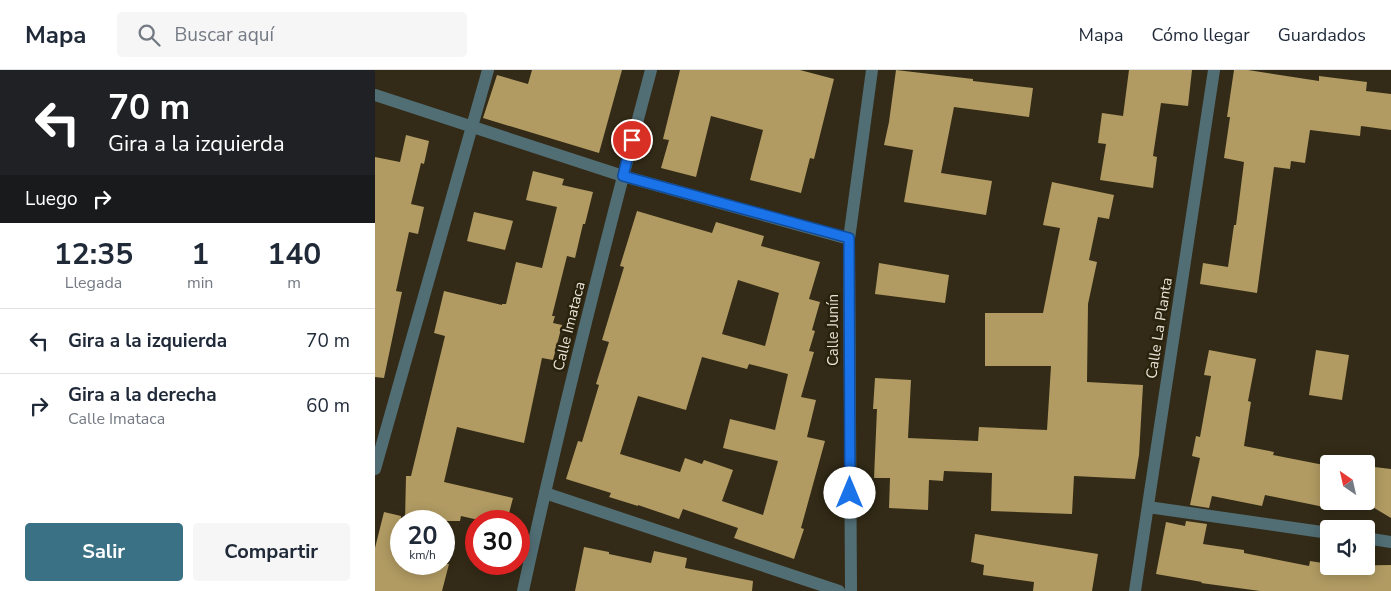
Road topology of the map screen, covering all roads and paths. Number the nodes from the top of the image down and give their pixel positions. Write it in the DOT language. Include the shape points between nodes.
graph roads {
  1 [pos="488,70"];
  2 [pos="651,70"];
  3 [pos="872,70"];
  4 [pos="1214,70"];
  5 [pos="375,95"];
  6 [pos="472,126"];
  7 [pos="623,176"];
  8 [pos="849,238"];
  9 [pos="375,469"];
  10 [pos="545,493"];
  11 [pos="1148,507"];
  12 [pos="1320,532"];
  13 [pos="1375,539"];
  14 [pos="1391,542"];
  15 [pos="523,591"];
  16 [pos="839,591"];
  17 [pos="851,591"];
  18 [pos="1135,591"];
  1 -- 6 [label="street"];
  2 -- 7 [label="street, Calle Imataca"];
  3 -- 8 [label="street, Calle Junín"];
  4 -- 11 [label="street, Calle La Planta"];
  5 -- 6 [label="street"];
  6 -- 7 [label="street"];
  6 -- 9 [label="street"];
  7 -- 8 [label="street"];
  7 -- 10 [label="street, Calle Imataca"];
  8 -- 17 [label="street, Calle Junín"];
  10 -- 15 [label="street, Calle Imataca"];
  10 -- 16 [label="street"];
  11 -- 12 [label="street"];
  11 -- 18 [label="street, Calle La Planta"];
  13 -- 14 [label="street"];
}
